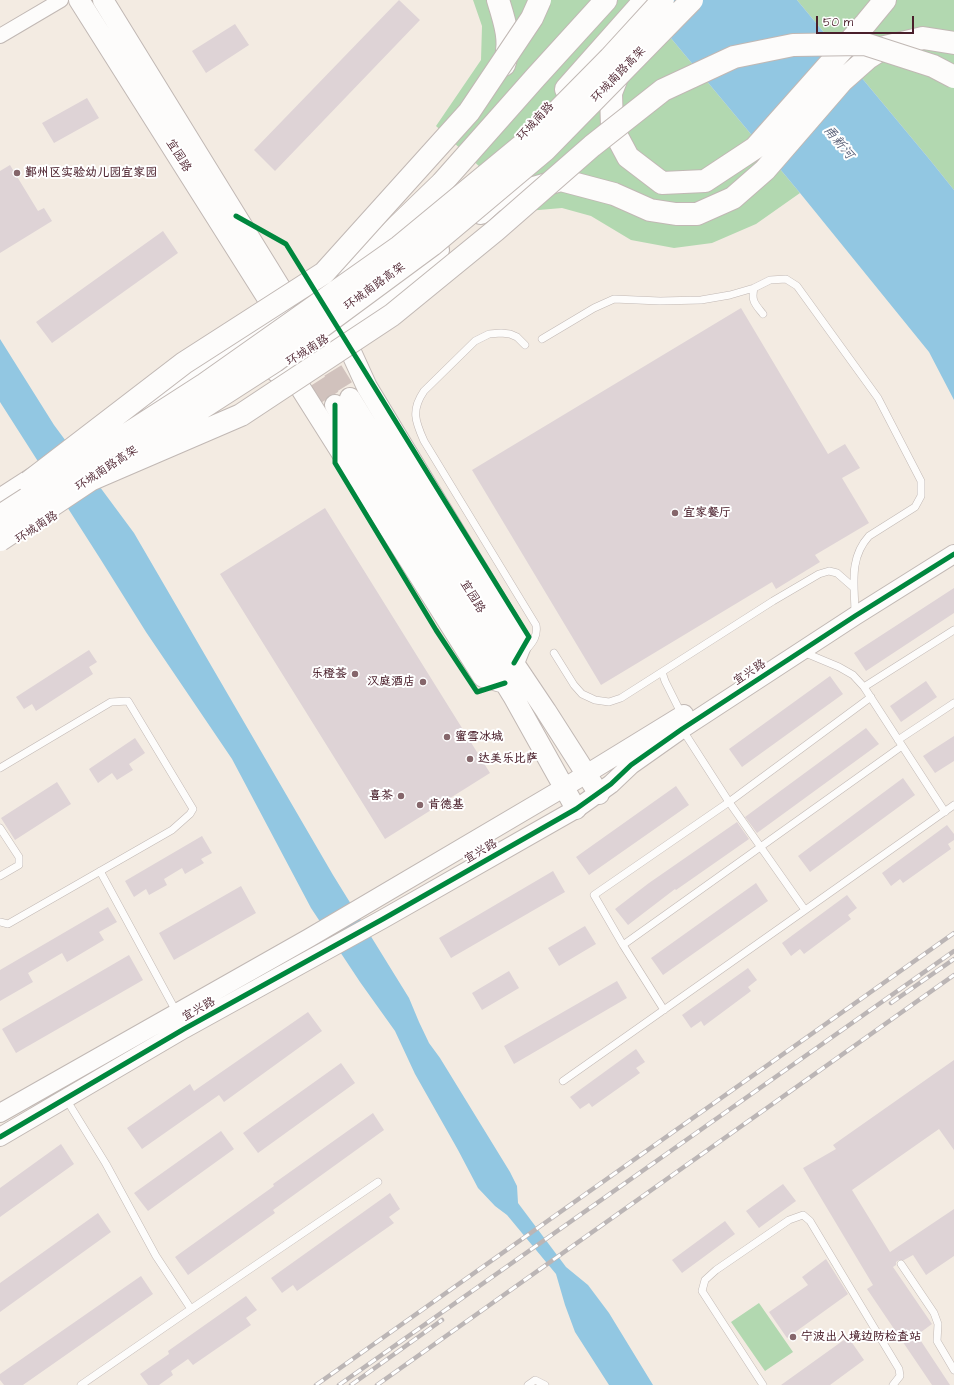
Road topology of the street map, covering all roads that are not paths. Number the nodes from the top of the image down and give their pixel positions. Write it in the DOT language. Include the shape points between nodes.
graph roads {
  1 [pos="61,0"];
  2 [pos="79,0"];
  3 [pos="103,0"];
  4 [pos="498,0"];
  5 [pos="540,0"];
  6 [pos="606,0"];
  7 [pos="663,0"];
  8 [pos="667,0"];
  9 [pos="692,0"];
  10 [pos="885,0"];
  11 [pos="642,4"];
  12 [pos="0,36"];
  13 [pos="954,43"];
  14 [pos="954,77"];
  15 [pos="754,288"];
  16 [pos="318,301"];
  17 [pos="763,314"];
  18 [pos="341,330"];
  19 [pos="542,338"];
  20 [pos="525,345"];
  21 [pos="286,365"];
  22 [pos="90,480"];
  23 [pos="0,500"];
  24 [pos="0,504"];
  25 [pos="0,516"];
  26 [pos="0,540"];
  27 [pos="954,541"];
  28 [pos="0,552"];
  29 [pos="954,554"];
  30 [pos="853,587"];
  31 [pos="855,611"];
  32 [pos="954,630"];
  33 [pos="801,651"];
  34 [pos="554,653"];
  35 [pos="514,663"];
  36 [pos="662,672"];
  37 [pos="505,683"];
  38 [pos="864,687"];
  39 [pos="870,697"];
  40 [pos="954,703"];
  41 [pos="683,724"];
  42 [pos="900,743"];
  43 [pos="0,768"];
  44 [pos="586,774"];
  45 [pos="565,787"];
  46 [pos="599,794"];
  47 [pos="728,802"];
  48 [pos="954,805"];
  49 [pos="576,809"];
  50 [pos="945,812"];
  51 [pos="0,828"];
  52 [pos="761,847"];
  53 [pos="100,871"];
  54 [pos="0,876"];
  55 [pos="805,910"];
  56 [pos="0,922"];
  57 [pos="623,945"];
  58 [pos="664,1010"];
  59 [pos="177,1014"];
  60 [pos="563,1081"];
  61 [pos="65,1099"];
  62 [pos="4,1106"];
  63 [pos="0,1137"];
  64 [pos="378,1182"];
  65 [pos="901,1264"];
  66 [pos="190,1309"];
  67 [pos="954,1370"];
  68 [pos="81,1385"];
  69 [pos="528,1385"];
  70 [pos="546,1385"];
  71 [pos="763,1385"];
  72 [pos="893,1385"];
  1 -- 12 [label="street"];
  2 -- 3 [label="main road, 宜园路" via="284,309"];
  4 -- 16 [label="main road, bridge" via="506,24 508,47 500,77 488,98 471,123 433,168 350,257"];
  5 -- 24 [label="main road, bridge" via="532,18 469,112 324,273 184,363"];
  6 -- 16 [label="main road" via="442,183 361,263"];
  7 -- 25 [label="main road, 环城南路高架, bridge" via="531,138 399,247 206,384"];
  8 -- 10 [label="main road, bridge" via="626,54 611,93 612,127 628,157 662,183 705,181 755,148"];
  9 -- 22 [label="main road, 环城南路高架, bridge" via="545,150 432,245 275,361"];
  11 -- 18 [label="main road, 环城南路" via="422,249 380,288"];
  13 -- 18 [label="main road" via="923,38 885,47 868,58 842,81 765,170 733,198 697,214 650,210 614,194 561,180 494,201 389,296"];
  14 -- 22 [label="main road, bridge" via="933,66 865,44 793,45 734,57 663,90 592,146 496,230 392,315 241,415"];
  15 -- 17 [label="lane" via="752,298"];
  15 -- 19 [label="lane" via="730,296 701,300 614,299"];
  15 -- 30 [label="lane" via="770,280 786,279 797,286 878,398 921,481 921,496 915,507 869,536 863,543 856,562"];
  16 -- 23 [label="main road" via="275,323"];
  18 -- 21 [label="main road, 环城南路"];
  18 -- 35 [label="main road" via="367,387 522,644"];
  20 -- 35 [label="lane" via="517,337 501,333 489,334 475,341 424,391 418,399 416,411 416,424 424,441 536,624 534,640"];
  21 -- 28 [label="main road, 环城南路"];
  21 -- 37 [label="main road" via="483,678"];
  22 -- 26 [label="main road, 环城南路高架, bridge"];
  27 -- 31 [label="street, 宜兴路"];
  29 -- 31 [label="street, 宜兴路"];
  30 -- 31 [label="lane"];
  30 -- 36 [label="lane" via="837,573 829,571 818,574"];
  31 -- 33 [label="street, 宜兴路"];
  31 -- 41 [label="street, 宜兴路"];
  32 -- 38 [label="lane"];
  33 -- 38 [label="lane" via="839,667 853,675"];
  33 -- 41 [label="street, 宜兴路"];
  34 -- 36 [label="lane" via="574,686 582,694 595,700 609,702 621,698"];
  35 -- 37 [label="main road, 宜园路" via="343,402"];
  35 -- 44 [label="main road, 宜园路"];
  36 -- 41 [label="lane"];
  37 -- 45 [label="main road, 宜园路"];
  38 -- 39 [label="lane"];
  39 -- 42 [label="lane"];
  39 -- 47 [label="lane"];
  40 -- 42 [label="lane"];
  41 -- 44 [label="street, 宜兴路"];
  41 -- 46 [label="street, 宜兴路"];
  41 -- 47 [label="lane"];
  42 -- 50 [label="lane"];
  42 -- 52 [label="lane"];
  43 -- 53 [label="lane" via="111,702 128,701 193,809 172,830"];
  44 -- 45 [label="street, 宜兴路"];
  44 -- 46 [label="main road, 宜园路"];
  45 -- 49 [label="main road, 宜园路"];
  45 -- 59 [label="street, 宜兴路"];
  46 -- 49 [label="street, 宜兴路"];
  47 -- 52 [label="lane"];
  47 -- 57 [label="lane" via="594,895"];
  48 -- 50 [label="lane"];
  49 -- 61 [label="street, 宜兴路" via="184,1029"];
  50 -- 55 [label="lane"];
  51 -- 54 [label="lane" via="19,857 19,865"];
  52 -- 55 [label="lane"];
  52 -- 57 [label="lane"];
  53 -- 56 [label="lane" via="8,924"];
  53 -- 59 [label="lane"];
  55 -- 58 [label="lane"];
  57 -- 58 [label="lane"];
  58 -- 60 [label="lane"];
  59 -- 62 [label="street, 宜兴路"];
  61 -- 63 [label="street, 宜兴路"];
  61 -- 66 [label="lane" via="106,1164 156,1256"];
  64 -- 66 [label="lane"];
  65 -- 67 [label="lane" via="934,1313 938,1324 937,1341"];
  66 -- 68 [label="lane"];
  69 -- 70 [label="lane" via="535,1380"];
  71 -- 72 [label="lane" via="702,1291 705,1280 716,1270 789,1220 803,1215 810,1221 899,1370 900,1376"];
}
